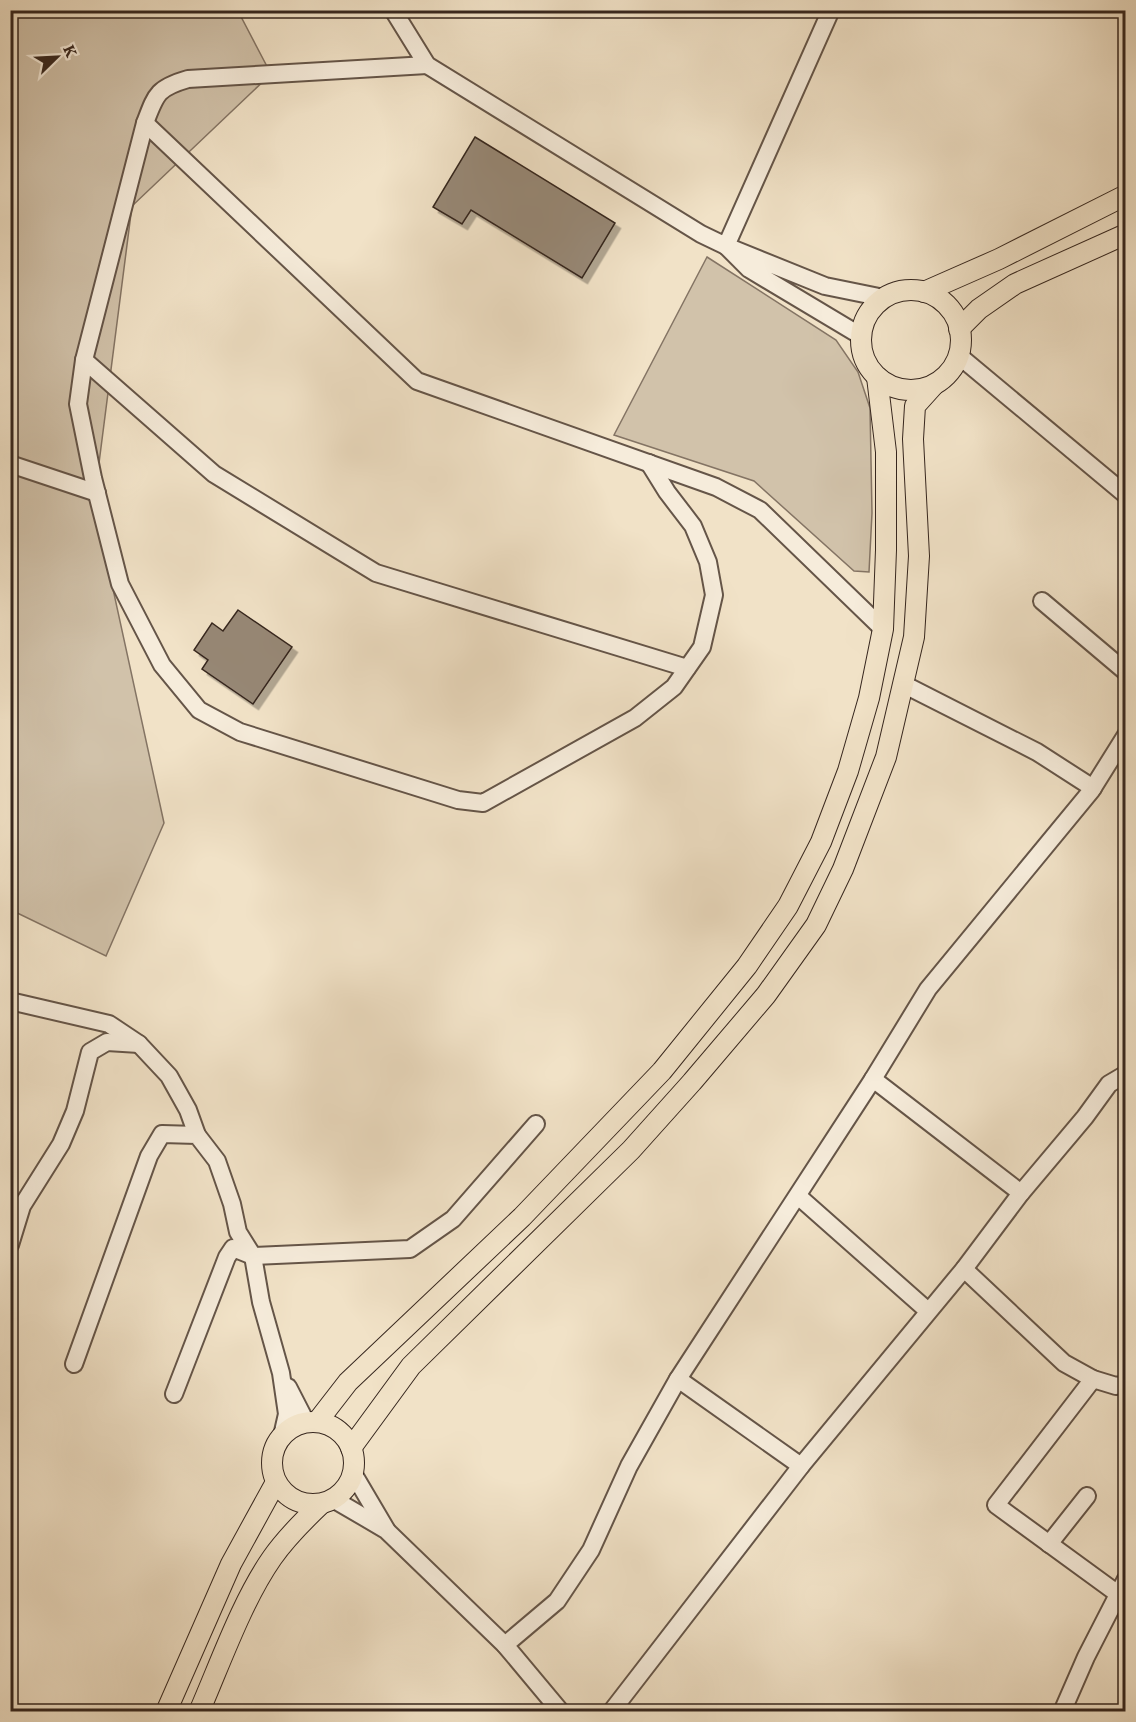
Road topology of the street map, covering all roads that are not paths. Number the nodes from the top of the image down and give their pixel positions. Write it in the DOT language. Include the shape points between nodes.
graph roads {
  1 [pos="393,10"];
  2 [pos="831,10"];
  3 [pos="427,65"];
  4 [pos="144,123"];
  5 [pos="1125,195"];
  6 [pos="1125,234"];
  7 [pos="726,246"];
  8 [pos="924,292"];
  9 [pos="884,298"];
  10 [pos="959,329"];
  11 [pos="861,336"];
  12 [pos="958,355"];
  13 [pos="84,360"];
  14 [pos="876,377"];
  15 [pos="933,386"];
  16 [pos="649,463"];
  17 [pos="10,464"];
  18 [pos="97,494"];
  19 [pos="1125,495"];
  20 [pos="1042,601"];
  21 [pos="883,629"];
  22 [pos="687,668"];
  23 [pos="1125,672"];
  24 [pos="903,684"];
  25 [pos="1125,735"];
  26 [pos="1093,788"];
  27 [pos="10,1001"];
  28 [pos="139,1044"];
  29 [pos="1125,1074"];
  30 [pos="873,1079"];
  31 [pos="536,1124"];
  32 [pos="196,1135"];
  33 [pos="1021,1192"];
  34 [pos="798,1196"];
  35 [pos="10,1245"];
  36 [pos="253,1256"];
  37 [pos="964,1269"];
  38 [pos="928,1311"];
  39 [pos="74,1364"];
  40 [pos="281,1373"];
  41 [pos="678,1379"];
  42 [pos="1093,1379"];
  43 [pos="1125,1384"];
  44 [pos="174,1394"];
  45 [pos="311,1422"];
  46 [pos="282,1437"];
  47 [pos="351,1448"];
  48 [pos="801,1466"];
  49 [pos="353,1473"];
  50 [pos="276,1482"];
  51 [pos="1087,1496"];
  52 [pos="327,1501"];
  53 [pos="386,1530"];
  54 [pos="1049,1544"];
  55 [pos="1122,1587"];
  56 [pos="505,1645"];
  57 [pos="166,1712"];
  58 [pos="199,1712"];
  59 [pos="561,1712"];
  60 [pos="611,1712"];
  61 [pos="1062,1712"];
  1 -- 3 [label="street"];
  2 -- 7 [label="street"];
  3 -- 4 [label="street" via="188,80 168,85 153,100"];
  3 -- 7 [label="street"];
  4 -- 13 [label="street"];
  4 -- 16 [label="street" via="417,381"];
  5 -- 8 [label="main road"];
  6 -- 10 [label="main road" via="1016,284 979,309"];
  7 -- 9 [label="street" via="825,286"];
  7 -- 11 [label="street" via="749,269"];
  8 -- 9 [label="main road" via="896,292"];
  8 -- 10 [label="main road" via="947,306"];
  9 -- 11 [label="main road" via="865,321"];
  10 -- 12 [label="main road"];
  11 -- 14 [label="main road" via="867,365"];
  12 -- 15 [label="main road" via="946,376"];
  12 -- 19 [label="street"];
  13 -- 18 [label="street" via="78,404"];
  13 -- 22 [label="street" via="214,474 376,573"];
  14 -- 15 [label="main road" via="903,390"];
  14 -- 21 [label="main road" via="886,452"];
  15 -- 24 [label="main road" via="915,406 919,556 914,638"];
  16 -- 21 [label="street" via="716,487 760,510"];
  16 -- 22 [label="street" via="693,526 708,562 714,595 702,647"];
  17 -- 18 [label="street"];
  18 -- 22 [label="street" via="120,584 162,665 199,710 240,732 458,800 483,802 635,718 674,687"];
  20 -- 23 [label="street"];
  21 -- 45 [label="main road" via="848,771 821,842 788,906 747,966 662,1071 522,1217"];
  24 -- 26 [label="street" via="1037,752"];
  24 -- 47 [label="main road" via="886,757 843,869 816,925 772,986 631,1150 411,1366"];
  25 -- 26 [label="street"];
  26 -- 30 [label="street" via="928,990"];
  27 -- 28 [label="street" via="109,1024"];
  28 -- 32 [label="street" via="168,1076 188,1110"];
  28 -- 35 [label="street" via="107,1042 90,1052 75,1111 61,1144 22,1206"];
  29 -- 33 [label="street" via="1109,1084"];
  30 -- 33 [label="street"];
  30 -- 34 [label="street"];
  31 -- 36 [label="street" via="453,1219 410,1249"];
  32 -- 36 [label="street" via="217,1161 238,1232"];
  32 -- 39 [label="street" via="162,1134 149,1156"];
  33 -- 37 [label="street"];
  34 -- 38 [label="street"];
  34 -- 41 [label="street"];
  36 -- 40 [label="street"];
  36 -- 44 [label="street" via="233,1248 227,1257"];
  37 -- 38 [label="street"];
  37 -- 42 [label="street" via="1064,1363"];
  38 -- 48 [label="street"];
  40 -- 45 [label="street"];
  40 -- 46 [label="street" via="287,1414"];
  41 -- 48 [label="street"];
  41 -- 56 [label="street" via="629,1466 591,1550 556,1601"];
  42 -- 43 [label="street" via="1116,1386"];
  42 -- 54 [label="street" via="996,1505"];
  45 -- 46 [label="main road" via="295,1426"];
  45 -- 47 [label="main road" via="337,1430"];
  46 -- 50 [label="main road" via="273,1455"];
  47 -- 49 [label="main road"];
  48 -- 60 [label="street"];
  49 -- 52 [label="main road" via="348,1485"];
  49 -- 53 [label="street"];
  50 -- 52 [label="main road" via="295,1500 308,1504"];
  50 -- 57 [label="main road" via="231,1564"];
  51 -- 54 [label="street"];
  52 -- 53 [label="street"];
  52 -- 58 [label="main road" via="293,1531 271,1560 248,1599"];
  53 -- 56 [label="street"];
  54 -- 55 [label="street"];
  55 -- 61 [label="street"];
  56 -- 59 [label="street"];
}
